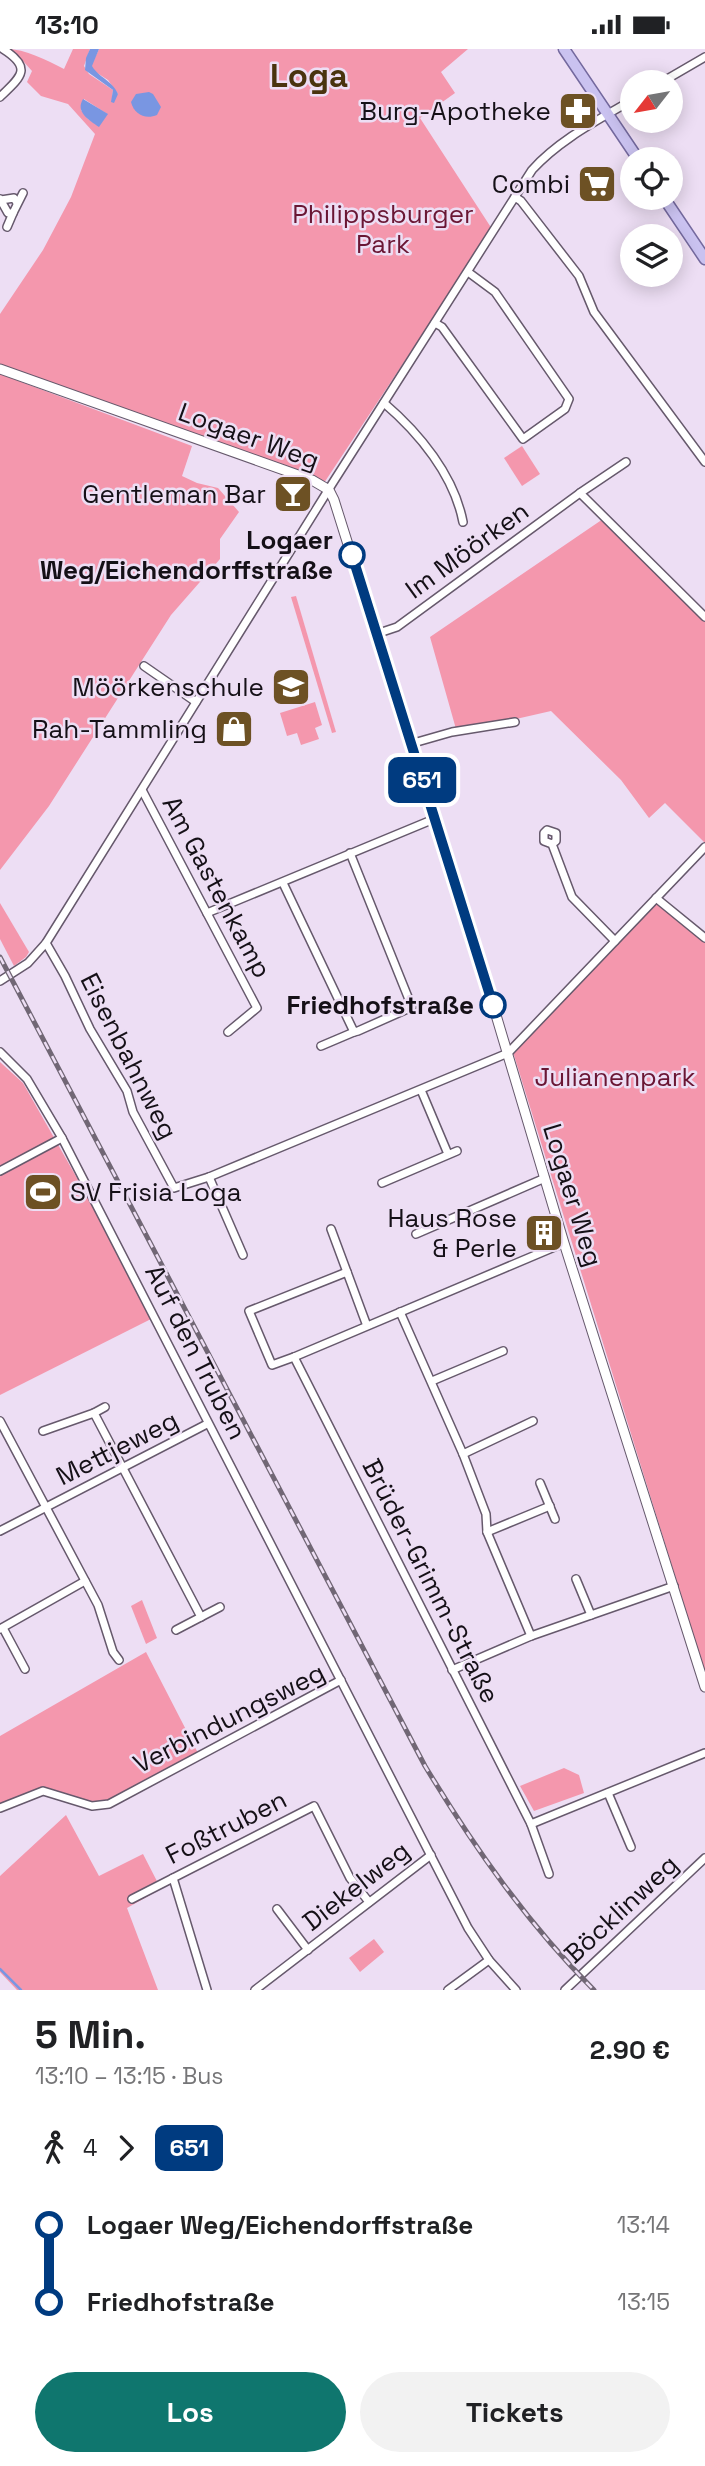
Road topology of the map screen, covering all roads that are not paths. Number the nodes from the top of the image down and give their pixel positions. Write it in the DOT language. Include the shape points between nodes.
graph roads {
  1 [pos="3,49"];
  2 [pos="564,49"];
  3 [pos="705,57"];
  4 [pos="683,70"];
  5 [pos="0,97"];
  6 [pos="620,106"];
  7 [pos="607,113"];
  8 [pos="630,147"];
  9 [pos="23,194"];
  10 [pos="515,197"];
  11 [pos="1,199"];
  12 [pos="18,203"];
  13 [pos="672,210"];
  14 [pos="13,213"];
  15 [pos="7,227"];
  16 [pos="705,259"];
  17 [pos="468,272"];
  18 [pos="435,323"];
  19 [pos="0,369"];
  20 [pos="384,403"];
  21 [pos="626,462"];
  22 [pos="705,462"];
  23 [pos="329,490"];
  24 [pos="580,493"];
  25 [pos="463,522"];
  26 [pos="705,617"];
  27 [pos="376,634"];
  28 [pos="144,666"];
  29 [pos="196,702"];
  30 [pos="515,722"];
  31 [pos="410,744"];
  32 [pos="142,790"];
  33 [pos="434,819"];
  34 [pos="552,844"];
  35 [pos="705,847"];
  36 [pos="350,853"];
  37 [pos="282,883"];
  38 [pos="656,898"];
  39 [pos="207,913"];
  40 [pos="705,938"];
  41 [pos="615,941"];
  42 [pos="46,943"];
  43 [pos="0,981"];
  44 [pos="228,1032"];
  45 [pos="354,1033"];
  46 [pos="321,1046"];
  47 [pos="0,1052"];
  48 [pos="508,1053"];
  49 [pos="421,1090"];
  50 [pos="62,1138"];
  51 [pos="457,1150"];
  52 [pos="448,1154"];
  53 [pos="0,1171"];
  54 [pos="209,1177"];
  55 [pos="545,1178"];
  56 [pos="382,1183"];
  57 [pos="331,1229"];
  58 [pos="416,1234"];
  59 [pos="564,1243"];
  60 [pos="243,1255"];
  61 [pos="347,1272"];
  62 [pos="400,1312"];
  63 [pos="367,1326"];
  64 [pos="503,1351"];
  65 [pos="295,1357"];
  66 [pos="432,1381"];
  67 [pos="106,1407"];
  68 [pos="94,1413"];
  69 [pos="0,1421"];
  70 [pos="533,1421"];
  71 [pos="207,1424"];
  72 [pos="43,1431"];
  73 [pos="463,1454"];
  74 [pos="125,1468"];
  75 [pos="540,1483"];
  76 [pos="550,1506"];
  77 [pos="45,1508"];
  78 [pos="555,1520"];
  79 [pos="0,1531"];
  80 [pos="487,1532"];
  81 [pos="576,1579"];
  82 [pos="85,1581"];
  83 [pos="674,1586"];
  84 [pos="220,1607"];
  85 [pos="591,1615"];
  86 [pos="201,1617"];
  87 [pos="1,1628"];
  88 [pos="176,1630"];
  89 [pos="531,1636"];
  90 [pos="119,1660"];
  91 [pos="25,1669"];
  92 [pos="453,1670"];
  93 [pos="341,1680"];
  94 [pos="705,1687"];
  95 [pos="705,1753"];
  96 [pos="608,1793"];
  97 [pos="0,1808"];
  98 [pos="531,1824"];
  99 [pos="631,1847"];
  100 [pos="430,1854"];
  101 [pos="705,1858"];
  102 [pos="549,1874"];
  103 [pos="173,1878"];
  104 [pos="132,1899"];
  105 [pos="369,1902"];
  106 [pos="277,1909"];
  107 [pos="308,1950"];
  108 [pos="488,1960"];
  109 [pos="207,1990"];
  110 [pos="255,1990"];
  111 [pos="448,1990"];
  112 [pos="516,1990"];
  113 [pos="565,1990"];
  1 -- 5 [label="street" via="20,63 22,71"];
  2 -- 7 [label="main road"];
  3 -- 4 [label="street"];
  6 -- 7 [label="street"];
  7 -- 8 [label="main road"];
  7 -- 10 [label="street" via="537,164"];
  9 -- 12 [label="street"];
  10 -- 17 [label="street"];
  10 -- 22 [label="street" via="579,276 594,312"];
  11 -- 12 [label="street" via="14,198"];
  11 -- 14 [label="street" via="8,213"];
  12 -- 14 [label="street"];
  13 -- 16 [label="main road"];
  14 -- 15 [label="street"];
  17 -- 18 [label="street"];
  17 -- 18 [label="street" via="504,304 569,398 565,409 523,439"];
  18 -- 20 [label="street"];
  19 -- 23 [label="street, Logaer Weg" via="312,480"];
  20 -- 23 [label="street"];
  20 -- 25 [label="street" via="422,441 460,506"];
  21 -- 24 [label="street, Im Möörken"];
  23 -- 27 [label="street, Logaer Weg"];
  23 -- 29 [label="street"];
  24 -- 26 [label="street"];
  24 -- 27 [label="street, Im Möörken" via="397,627"];
  27 -- 31 [label="street, Logaer Weg"];
  28 -- 29 [label="street"];
  29 -- 32 [label="street"];
  30 -- 31 [label="street"];
  31 -- 33 [label="street, Logaer Weg"];
  32 -- 39 [label="street, Am Gastenkamp"];
  32 -- 42 [label="street"];
  33 -- 36 [label="street"];
  33 -- 48 [label="street, Logaer Weg"];
  34 -- 41 [label="street" via="572,897"];
  35 -- 38 [label="street"];
  36 -- 37 [label="street"];
  36 -- 45 [label="street" via="412,1007"];
  37 -- 39 [label="street"];
  37 -- 45 [label="street"];
  38 -- 40 [label="street"];
  38 -- 41 [label="street"];
  39 -- 44 [label="street, Am Gastenkamp" via="257,1008"];
  41 -- 48 [label="street"];
  42 -- 43 [label="street" via="28,963"];
  42 -- 54 [label="street, Eisenbahnweg" via="174,1188"];
  45 -- 46 [label="street"];
  47 -- 50 [label="street, Auf den Truben" via="27,1079"];
  48 -- 49 [label="street"];
  48 -- 55 [label="street, Logaer Weg"];
  49 -- 52 [label="street"];
  49 -- 54 [label="street"];
  50 -- 53 [label="street"];
  50 -- 71 [label="street, Auf den Truben"];
  51 -- 52 [label="street"];
  52 -- 56 [label="street"];
  54 -- 60 [label="street"];
  55 -- 58 [label="street"];
  55 -- 59 [label="street, Logaer Weg"];
  57 -- 61 [label="street"];
  59 -- 62 [label="street"];
  59 -- 83 [label="street, Logaer Weg"];
  61 -- 63 [label="street"];
  61 -- 65 [label="street" via="249,1311 272,1365"];
  62 -- 63 [label="street"];
  62 -- 66 [label="street"];
  63 -- 65 [label="street"];
  64 -- 66 [label="street"];
  65 -- 92 [label="street, Brüder-Grimm-Straße"];
  66 -- 73 [label="street"];
  67 -- 68 [label="street"];
  68 -- 72 [label="street"];
  68 -- 74 [label="street"];
  69 -- 77 [label="street, Mettjeweg"];
  70 -- 73 [label="street"];
  71 -- 74 [label="street, Mettjeweg"];
  71 -- 93 [label="street, Auf den Truben"];
  73 -- 80 [label="street" via="486,1514"];
  74 -- 77 [label="street, Mettjeweg"];
  74 -- 86 [label="street"];
  75 -- 76 [label="street"];
  76 -- 78 [label="street"];
  76 -- 80 [label="street"];
  77 -- 79 [label="street, Mettjeweg"];
  77 -- 82 [label="street"];
  80 -- 89 [label="street"];
  81 -- 85 [label="street"];
  82 -- 87 [label="street"];
  82 -- 90 [label="street"];
  83 -- 85 [label="street"];
  83 -- 94 [label="street, Logaer Weg"];
  84 -- 86 [label="street"];
  85 -- 89 [label="street"];
  86 -- 88 [label="street"];
  87 -- 91 [label="street"];
  89 -- 92 [label="street"];
  92 -- 98 [label="street, Brüder-Grimm-Straße"];
  93 -- 97 [label="street, Verbindungsweg" via="109,1804 92,1806 43,1791"];
  93 -- 100 [label="street, Verbindungsweg"];
  95 -- 96 [label="street"];
  96 -- 98 [label="street"];
  96 -- 99 [label="street"];
  98 -- 102 [label="street, Brüder-Grimm-Straße"];
  100 -- 105 [label="street, Diekelweg"];
  100 -- 108 [label="street, Verbindungsweg"];
  101 -- 113 [label="street, Böcklinweg"];
  103 -- 104 [label="street, Foßtruben"];
  103 -- 105 [label="street, Foßtruben" via="314,1806 350,1878"];
  103 -- 109 [label="street"];
  105 -- 107 [label="street, Diekelweg"];
  106 -- 107 [label="street, Diekelweg"];
  107 -- 110 [label="street, Diekelweg"];
  108 -- 111 [label="street"];
  108 -- 112 [label="street, Verbindungsweg"];
}
